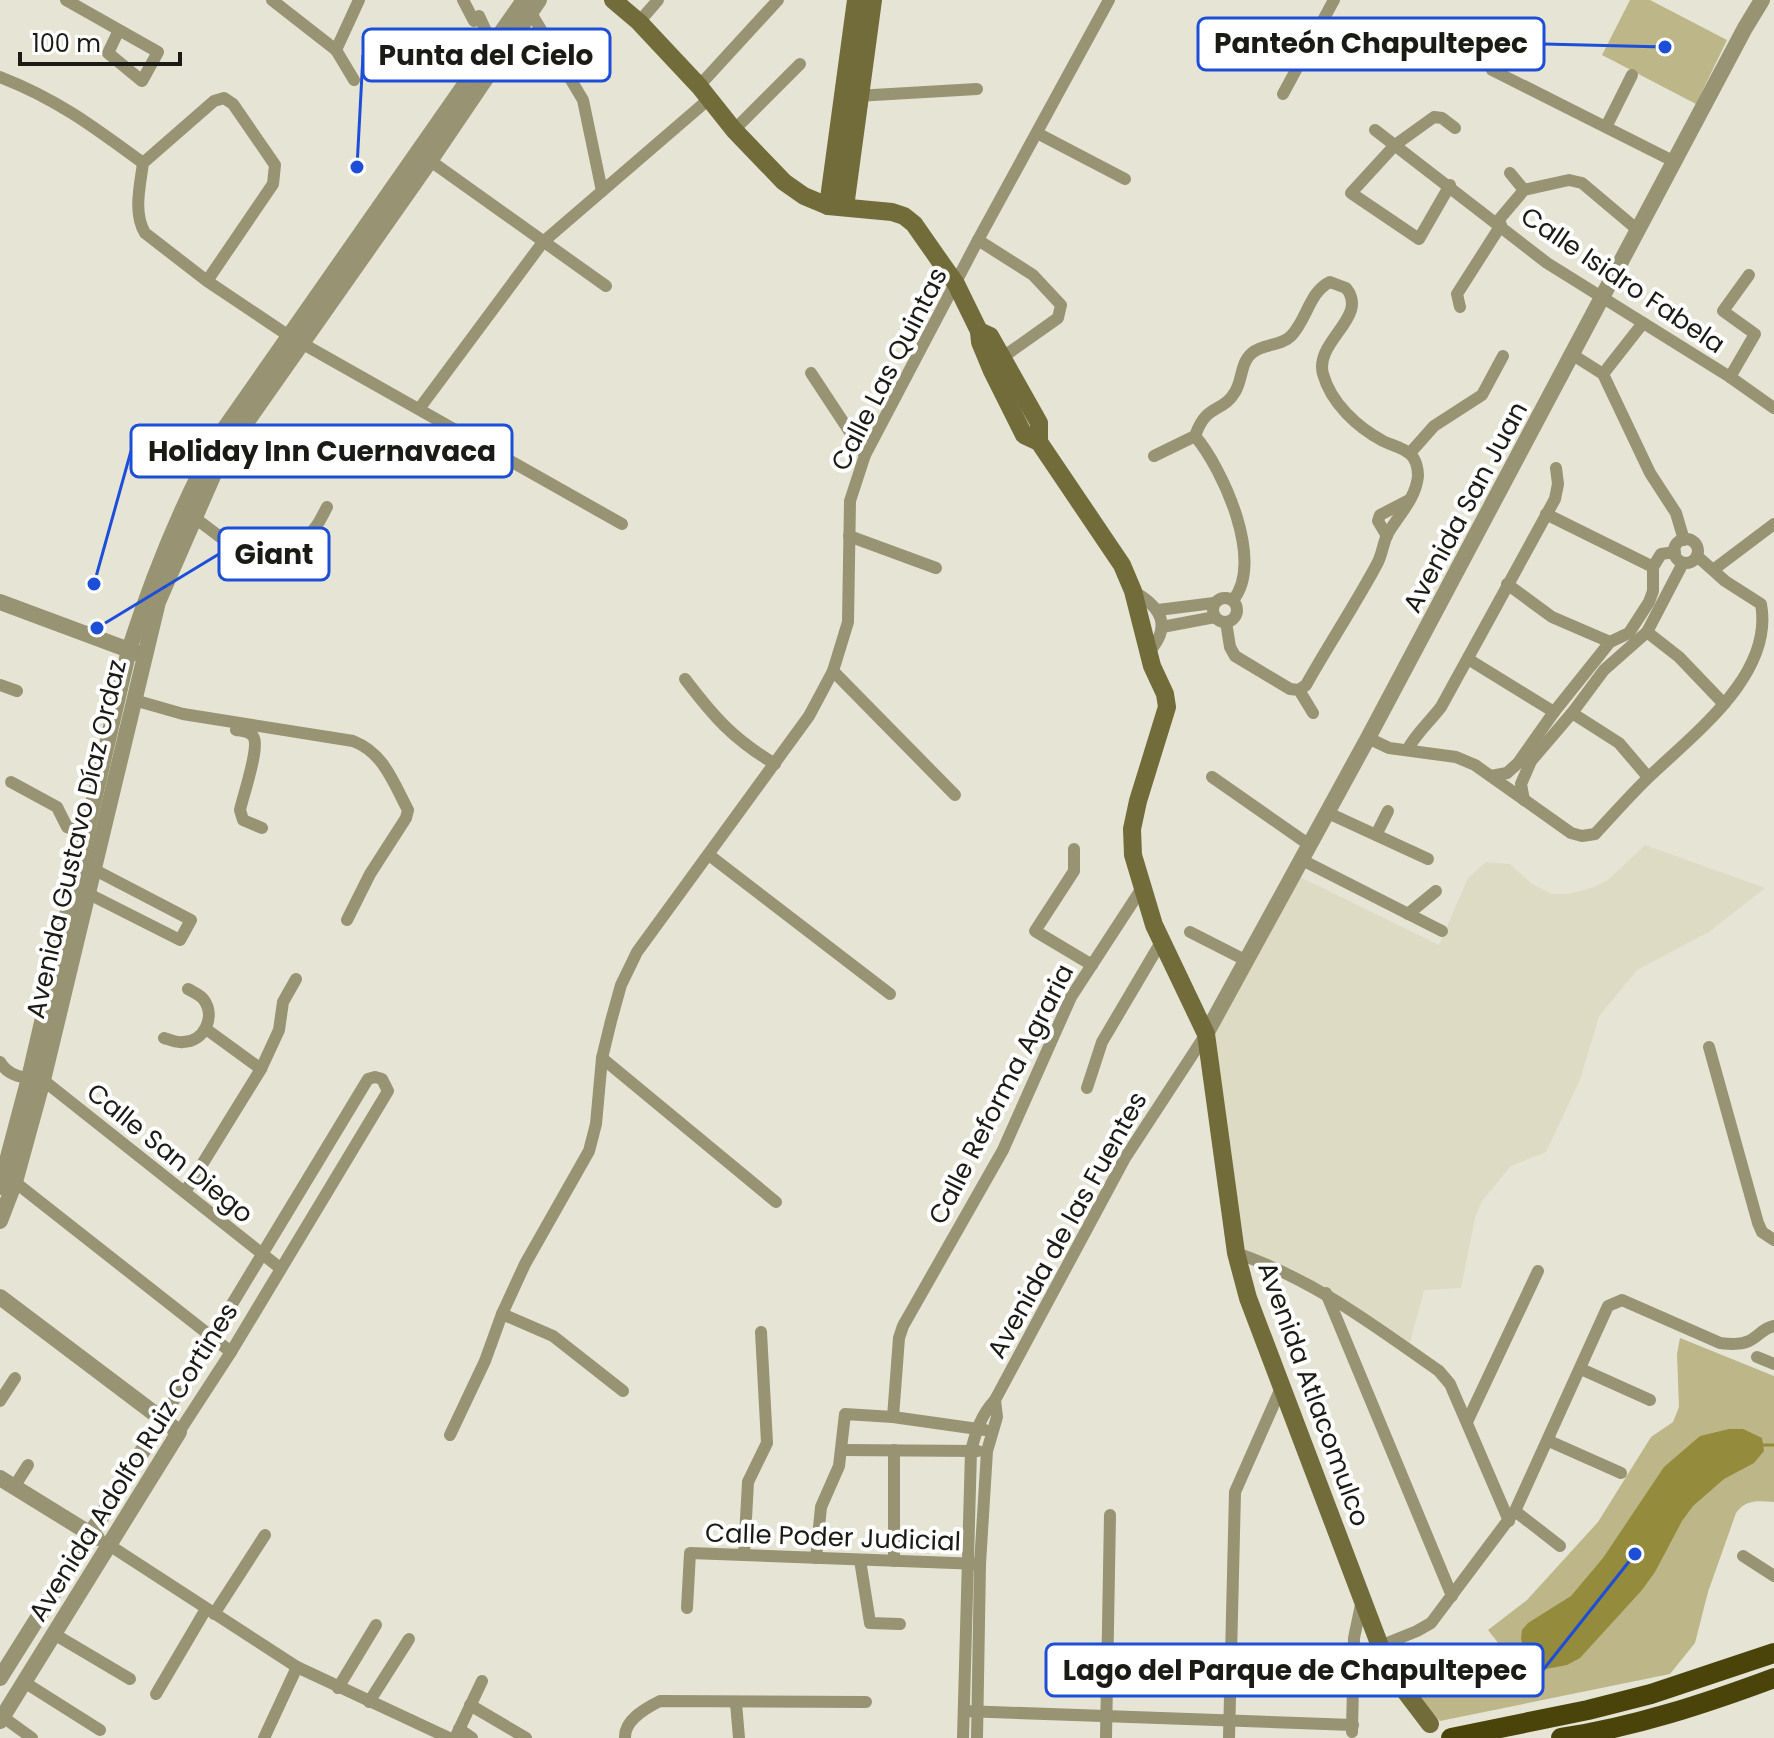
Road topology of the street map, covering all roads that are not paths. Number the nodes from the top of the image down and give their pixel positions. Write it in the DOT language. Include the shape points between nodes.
graph roads {
  1 [pos="66,0"];
  2 [pos="272,0"];
  3 [pos="359,0"];
  4 [pos="463,0"];
  5 [pos="613,0"];
  6 [pos="658,0"];
  7 [pos="778,0"];
  8 [pos="856,0"];
  9 [pos="873,0"];
  10 [pos="1109,0"];
  11 [pos="1334,0"];
  12 [pos="1762,0"];
  13 [pos="531,4"];
  14 [pos="639,22"];
  15 [pos="119,30"];
  16 [pos="336,50"];
  17 [pos="498,50"];
  18 [pos="800,64"];
  19 [pos="1492,70"];
  20 [pos="1632,75"];
  21 [pos="0,77"];
  22 [pos="354,80"];
  23 [pos="977,89"];
  24 [pos="704,92"];
  25 [pos="1283,94"];
  26 [pos="853,97"];
  27 [pos="1606,127"];
  28 [pos="1455,128"];
  29 [pos="734,130"];
  30 [pos="1375,130"];
  31 [pos="1037,133"];
  32 [pos="1395,145"];
  33 [pos="425,157"];
  34 [pos="1675,162"];
  35 [pos="143,163"];
  36 [pos="1510,173"];
  37 [pos="1125,179"];
  38 [pos="1450,185"];
  39 [pos="1524,190"];
  40 [pos="602,191"];
  41 [pos="837,206"];
  42 [pos="1499,224"];
  43 [pos="1639,231"];
  44 [pos="978,240"];
  45 [pos="543,242"];
  46 [pos="1749,275"];
  47 [pos="207,281"];
  48 [pos="956,284"];
  49 [pos="606,286"];
  50 [pos="1602,298"];
  51 [pos="1460,307"];
  52 [pos="1643,323"];
  53 [pos="295,339"];
  54 [pos="1573,355"];
  55 [pos="1503,356"];
  56 [pos="995,358"];
  57 [pos="811,373"];
  58 [pos="1603,374"];
  59 [pos="1730,377"];
  60 [pos="1774,408"];
  61 [pos="419,409"];
  62 [pos="1195,436"];
  63 [pos="1410,453"];
  64 [pos="865,455"];
  65 [pos="1154,456"];
  66 [pos="1556,468"];
  67 [pos="1409,500"];
  68 [pos="327,507"];
  69 [pos="1546,514"];
  70 [pos="195,518"];
  71 [pos="622,524"];
  72 [pos="1774,524"];
  73 [pos="849,536"];
  74 [pos="1387,536"];
  75 [pos="1684,540"];
  76 [pos="173,552"];
  77 [pos="1697,556"];
  78 [pos="1679,558"];
  79 [pos="1653,567"];
  80 [pos="936,568"];
  81 [pos="1713,570"];
  82 [pos="1507,584"];
  83 [pos="1133,591"];
  84 [pos="1233,600"];
  85 [pos="0,602"];
  86 [pos="1214,603"];
  87 [pos="1158,610"];
  88 [pos="1221,620"];
  89 [pos="1162,627"];
  90 [pos="1647,632"];
  91 [pos="1610,642"];
  92 [pos="137,653"];
  93 [pos="1148,653"];
  94 [pos="1468,659"];
  95 [pos="833,671"];
  96 [pos="685,679"];
  97 [pos="0,685"];
  98 [pos="1299,690"];
  99 [pos="17,691"];
  100 [pos="134,700"];
  101 [pos="1724,704"];
  102 [pos="1554,712"];
  103 [pos="1313,713"];
  104 [pos="1572,713"];
  105 [pos="231,723"];
  106 [pos="1423,731"];
  107 [pos="1368,738"];
  108 [pos="1408,749"];
  109 [pos="1429,752"];
  110 [pos="775,764"];
  111 [pos="109,770"];
  112 [pos="1491,776"];
  113 [pos="1212,777"];
  114 [pos="1648,777"];
  115 [pos="11,782"];
  116 [pos="955,795"];
  117 [pos="1524,800"];
  118 [pos="1388,811"];
  119 [pos="1326,812"];
  120 [pos="262,828"];
  121 [pos="86,834"];
  122 [pos="1376,835"];
  123 [pos="1074,849"];
  124 [pos="1304,852"];
  125 [pos="709,855"];
  126 [pos="1428,859"];
  127 [pos="95,870"];
  128 [pos="1142,888"];
  129 [pos="1436,891"];
  130 [pos="89,894"];
  131 [pos="1408,914"];
  132 [pos="347,920"];
  133 [pos="1442,931"];
  134 [pos="1190,932"];
  135 [pos="1161,942"];
  136 [pos="1247,961"];
  137 [pos="1092,965"];
  138 [pos="296,979"];
  139 [pos="188,989"];
  140 [pos="890,994"];
  141 [pos="206,1029"];
  142 [pos="1206,1034"];
  143 [pos="164,1038"];
  144 [pos="1709,1047"];
  145 [pos="602,1058"];
  146 [pos="0,1062"];
  147 [pos="261,1069"];
  148 [pos="36,1079"];
  149 [pos="1087,1088"];
  150 [pos="313,1167"];
  151 [pos="333,1179"];
  152 [pos="7,1181"];
  153 [pos="185,1192"];
  154 [pos="776,1202"];
  155 [pos="0,1221"];
  156 [pos="1774,1240"];
  157 [pos="1236,1253"];
  158 [pos="261,1254"];
  159 [pos="280,1268"];
  160 [pos="1538,1271"];
  161 [pos="1326,1293"];
  162 [pos="0,1297"];
  163 [pos="502,1314"];
  164 [pos="1774,1326"];
  165 [pos="761,1332"];
  166 [pos="212,1338"];
  167 [pos="231,1352"];
  168 [pos="1757,1357"];
  169 [pos="1774,1364"];
  170 [pos="1581,1369"];
  171 [pos="15,1378"];
  172 [pos="1281,1388"];
  173 [pos="623,1391"];
  174 [pos="995,1400"];
  175 [pos="1650,1400"];
  176 [pos="0,1401"];
  177 [pos="893,1417"];
  178 [pos="162,1420"];
  179 [pos="1467,1422"];
  180 [pos="977,1427"];
  181 [pos="179,1432"];
  182 [pos="991,1432"];
  183 [pos="450,1435"];
  184 [pos="1549,1441"];
  185 [pos="842,1450"];
  186 [pos="894,1450"];
  187 [pos="971,1451"];
  188 [pos="987,1451"];
  189 [pos="28,1465"];
  190 [pos="1621,1473"];
  191 [pos="7,1482"];
  192 [pos="1110,1515"];
  193 [pos="1512,1516"];
  194 [pos="90,1533"];
  195 [pos="265,1535"];
  196 [pos="109,1545"];
  197 [pos="1560,1546"];
  198 [pos="744,1555"];
  199 [pos="1743,1556"];
  200 [pos="816,1558"];
  201 [pos="860,1560"];
  202 [pos="894,1561"];
  203 [pos="974,1564"];
  204 [pos="1774,1576"];
  205 [pos="1452,1596"];
  206 [pos="1362,1599"];
  207 [pos="687,1608"];
  208 [pos="210,1612"];
  209 [pos="900,1624"];
  210 [pos="376,1625"];
  211 [pos="54,1634"];
  212 [pos="409,1639"];
  213 [pos="1380,1646"];
  214 [pos="1774,1653"];
  215 [pos="297,1667"];
  216 [pos="2,1670"];
  217 [pos="1774,1678"];
  218 [pos="130,1679"];
  219 [pos="482,1681"];
  220 [pos="24,1682"];
  221 [pos="338,1688"];
  222 [pos="156,1694"];
  223 [pos="369,1702"];
  224 [pos="866,1702"];
  225 [pos="736,1703"];
  226 [pos="470,1705"];
  227 [pos="970,1711"];
  228 [pos="1107,1716"];
  229 [pos="1,1719"];
  230 [pos="1230,1721"];
  231 [pos="1430,1724"];
  232 [pos="100,1730"];
  233 [pos="454,1735"];
  234 [pos="625,1735"];
  235 [pos="32,1738"];
  236 [pos="264,1738"];
  237 [pos="472,1738"];
  238 [pos="526,1738"];
  239 [pos="739,1738"];
  240 [pos="963,1738"];
  241 [pos="977,1738"];
  242 [pos="1106,1738"];
  243 [pos="1229,1738"];
  244 [pos="1451,1738"];
  245 [pos="1561,1738"];
  1 -- 15 [label="street"];
  2 -- 16 [label="street"];
  3 -- 16 [label="street"];
  4 -- 17 [label="street"];
  5 -- 14 [label="main road, Avenida Atlacomulco"];
  6 -- 14 [label="street"];
  7 -- 24 [label="street"];
  8 -- 26 [label="main road"];
  9 -- 26 [label="main road"];
  10 -- 31 [label="street, Calle Las Quintas"];
  11 -- 25 [label="street"];
  12 -- 34 [label="street, Avenida San Juan"];
  13 -- 17 [label="street, Avenida Gustavo Díaz Ordaz"];
  13 -- 40 [label="street" via="583,100"];
  14 -- 24 [label="main road, Avenida Atlacomulco"];
  16 -- 22 [label="street"];
  17 -- 33 [label="street, Avenida Gustavo Díaz Ordaz"];
  18 -- 29 [label="street"];
  19 -- 27 [label="street"];
  20 -- 27 [label="street"];
  21 -- 35 [label="street" via="38,92"];
  23 -- 26 [label="street"];
  24 -- 29 [label="main road, Avenida Atlacomulco"];
  24 -- 40 [label="street"];
  26 -- 41 [label="main road"];
  27 -- 34 [label="street"];
  28 -- 32 [label="street" via="1434,117"];
  29 -- 41 [label="main road, Avenida Atlacomulco" via="784,182 804,196"];
  30 -- 32 [label="street, Calle Isidro Fabela"];
  31 -- 37 [label="street"];
  31 -- 44 [label="street, Calle Las Quintas"];
  32 -- 38 [label="street, Calle Isidro Fabela"];
  32 -- 38 [label="street" via="1351,193 1419,239"];
  33 -- 45 [label="street"];
  33 -- 53 [label="street, Avenida Gustavo Díaz Ordaz"];
  34 -- 43 [label="street, Avenida San Juan"];
  35 -- 47 [label="street" via="140,224"];
  35 -- 47 [label="street" via="224,98 275,165 273,184"];
  36 -- 39 [label="street"];
  38 -- 42 [label="street, Calle Isidro Fabela"];
  39 -- 42 [label="street"];
  39 -- 43 [label="street" via="1569,180 1582,183"];
  40 -- 45 [label="street"];
  41 -- 48 [label="main road, Avenida Atlacomulco" via="904,216"];
  42 -- 50 [label="street, Calle Isidro Fabela"];
  42 -- 51 [label="street" via="1457,294"];
  43 -- 50 [label="street, Avenida San Juan"];
  44 -- 48 [label="street, Calle Las Quintas"];
  44 -- 56 [label="street" via="1033,275 1061,305 1058,318"];
  45 -- 49 [label="street"];
  45 -- 61 [label="street"];
  46 -- 59 [label="street" via="1723,311 1755,334"];
  47 -- 53 [label="street"];
  48 -- 56 [label="main road, Avenida Atlacomulco" via="980,342"];
  48 -- 64 [label="street, Calle Las Quintas"];
  50 -- 52 [label="street, Calle Isidro Fabela"];
  50 -- 54 [label="street, Avenida San Juan"];
  52 -- 58 [label="street"];
  52 -- 59 [label="street, Calle Isidro Fabela"];
  53 -- 61 [label="street"];
  53 -- 70 [label="street, Avenida Gustavo Díaz Ordaz" via="232,438"];
  53 -- 76 [label="street, Avenida Gustavo Díaz Ordaz" via="216,443"];
  54 -- 58 [label="street"];
  54 -- 107 [label="street, Avenida San Juan"];
  55 -- 63 [label="street" via="1482,395 1434,426"];
  56 -- 83 [label="main road, Avenida Atlacomulco" via="1039,423 1039,442 1122,565"];
  57 -- 64 [label="street"];
  58 -- 75 [label="street" via="1650,473 1676,513"];
  59 -- 60 [label="street, Calle Isidro Fabela"];
  61 -- 71 [label="street"];
  62 -- 63 [label="street" via="1203,417 1234,394 1249,355 1290,338 1316,294 1330,282 1346,288 1353,300 1321,365 1330,391 1361,428"];
  62 -- 65 [label="street"];
  62 -- 84 [label="street" via="1219,469 1241,532 1245,575"];
  63 -- 67 [label="street" via="1418,478"];
  64 -- 73 [label="street, Calle Las Quintas" via="850,501"];
  66 -- 69 [label="street" via="1555,499"];
  67 -- 74 [label="street"];
  67 -- 74 [label="street" via="1380,515"];
  68 -- 70 [label="street" via="303,538 278,542 256,558 248,558"];
  69 -- 79 [label="street"];
  69 -- 82 [label="street"];
  70 -- 76 [label="street, Avenida Gustavo Díaz Ordaz"];
  72 -- 81 [label="street"];
  73 -- 80 [label="street"];
  73 -- 95 [label="street, Calle Las Quintas" via="848,622"];
  74 -- 98 [label="street" via="1376,566"];
  75 -- 77 [label="street" via="1697,545"];
  75 -- 78 [label="street" via="1677,544"];
  76 -- 92 [label="street, Avenida Gustavo Díaz Ordaz" via="146,598"];
  77 -- 78 [label="street" via="1692,562"];
  77 -- 81 [label="street"];
  78 -- 79 [label="street" via="1661,554"];
  78 -- 90 [label="street"];
  79 -- 91 [label="street" via="1649,602 1629,633"];
  81 -- 101 [label="street" via="1754,597 1764,616 1759,653"];
  82 -- 91 [label="street" via="1552,617"];
  82 -- 94 [label="street"];
  83 -- 87 [label="street"];
  83 -- 93 [label="main road, Avenida Atlacomulco"];
  84 -- 86 [label="street" via="1223,597"];
  84 -- 88 [label="street" via="1236,615"];
  85 -- 92 [label="street"];
  86 -- 87 [label="street"];
  86 -- 88 [label="street" via="1213,613"];
  87 -- 89 [label="street"];
  88 -- 89 [label="street"];
  88 -- 98 [label="street" via="1235,656"];
  89 -- 93 [label="street"];
  90 -- 101 [label="street"];
  90 -- 104 [label="street" via="1604,670"];
  91 -- 102 [label="street"];
  92 -- 100 [label="street, Avenida Gustavo Díaz Ordaz"];
  92 -- 111 [label="street, Avenida Gustavo Díaz Ordaz"];
  93 -- 128 [label="main road, Avenida Atlacomulco" via="1167,707 1132,829"];
  94 -- 102 [label="street"];
  94 -- 106 [label="street"];
  95 -- 110 [label="street, Calle Las Quintas"];
  95 -- 116 [label="street"];
  96 -- 110 [label="street" via="716,720"];
  97 -- 99 [label="street"];
  98 -- 103 [label="street"];
  100 -- 105 [label="street"];
  100 -- 111 [label="street, Avenida Gustavo Díaz Ordaz"];
  101 -- 114 [label="street"];
  102 -- 112 [label="street" via="1518,763 1507,773"];
  104 -- 114 [label="street" via="1619,743"];
  104 -- 117 [label="street" via="1531,761 1521,784"];
  105 -- 120 [label="street" via="231,728 254,738 240,810 243,820"];
  105 -- 132 [label="street" via="353,741 379,755 408,810"];
  106 -- 108 [label="street"];
  106 -- 109 [label="street"];
  107 -- 108 [label="street" via="1389,748"];
  107 -- 119 [label="street, Avenida San Juan"];
  108 -- 109 [label="street"];
  109 -- 112 [label="street" via="1456,757"];
  110 -- 125 [label="street, Calle Las Quintas"];
  111 -- 121 [label="street, Avenida Gustavo Díaz Ordaz"];
  111 -- 127 [label="street, Avenida Gustavo Díaz Ordaz"];
  112 -- 117 [label="street"];
  113 -- 124 [label="street"];
  114 -- 117 [label="street" via="1595,834 1571,833"];
  115 -- 121 [label="street" via="57,807 67,827"];
  118 -- 122 [label="street"];
  119 -- 122 [label="street"];
  119 -- 124 [label="street, Avenida San Juan"];
  121 -- 148 [label="street, Avenida Gustavo Díaz Ordaz"];
  122 -- 126 [label="street"];
  123 -- 137 [label="street" via="1074,871 1035,931"];
  124 -- 131 [label="street"];
  124 -- 136 [label="street, Avenida San Juan"];
  125 -- 140 [label="street"];
  125 -- 145 [label="street, Calle Las Quintas" via="637,952 621,985"];
  127 -- 130 [label="street, Avenida Gustavo Díaz Ordaz"];
  127 -- 130 [label="street" via="191,920 180,940"];
  128 -- 135 [label="main road, Avenida Atlacomulco"];
  128 -- 137 [label="street, Calle Reforma Agraria"];
  129 -- 131 [label="street"];
  130 -- 148 [label="street, Avenida Gustavo Díaz Ordaz"];
  131 -- 133 [label="street"];
  134 -- 136 [label="street"];
  135 -- 142 [label="main road, Avenida Atlacomulco"];
  135 -- 149 [label="street" via="1102,1042"];
  136 -- 142 [label="street, Avenida San Juan"];
  137 -- 177 [label="street, Calle Reforma Agraria" via="1071,997 1003,1150 903,1326"];
  138 -- 147 [label="street"];
  139 -- 141 [label="street" via="203,999 209,1014"];
  141 -- 143 [label="street" via="196,1040"];
  141 -- 147 [label="street"];
  142 -- 157 [label="main road, Avenida Atlacomulco"];
  142 -- 174 [label="street, Avenida de las Fuentes" via="1125,1158"];
  144 -- 156 [label="street" via="1758,1223"];
  145 -- 154 [label="street"];
  145 -- 163 [label="street, Calle Las Quintas" via="589,1151"];
  146 -- 148 [label="street, Calle San Diego" via="14,1075"];
  147 -- 153 [label="street"];
  148 -- 152 [label="street, Avenida Gustavo Díaz Ordaz"];
  148 -- 153 [label="street, Calle San Diego"];
  150 -- 151 [label="street"];
  150 -- 151 [label="street, Avenida Adolfo Ruiz Cortines" via="368,1079 382,1079 388,1091"];
  150 -- 158 [label="street, Avenida Adolfo Ruiz Cortines"];
  151 -- 159 [label="street, Avenida Adolfo Ruiz Cortines"];
  152 -- 155 [label="street, Avenida Gustavo Díaz Ordaz"];
  152 -- 166 [label="street"];
  153 -- 158 [label="street, Calle San Diego"];
  157 -- 161 [label="street"];
  157 -- 172 [label="main road, Avenida Atlacomulco"];
  158 -- 159 [label="street, Calle San Diego"];
  158 -- 166 [label="street, Avenida Adolfo Ruiz Cortines"];
  159 -- 167 [label="street, Avenida Adolfo Ruiz Cortines"];
  160 -- 179 [label="street"];
  161 -- 179 [label="street" via="1439,1371"];
  161 -- 205 [label="street"];
  162 -- 178 [label="street"];
  163 -- 173 [label="street" via="553,1336"];
  163 -- 183 [label="street, Calle Las Quintas"];
  164 -- 170 [label="street" via="1751,1340 1720,1343 1622,1300 1608,1306"];
  165 -- 198 [label="street" via="767,1443 748,1482"];
  166 -- 167 [label="street"];
  166 -- 178 [label="street, Avenida Adolfo Ruiz Cortines"];
  167 -- 181 [label="street, Avenida Adolfo Ruiz Cortines"];
  168 -- 169 [label="street"];
  170 -- 175 [label="street"];
  170 -- 184 [label="street"];
  171 -- 176 [label="street"];
  172 -- 206 [label="main road, Avenida Atlacomulco"];
  172 -- 230 [label="street" via="1235,1492"];
  174 -- 180 [label="street, Avenida de las Fuentes"];
  174 -- 182 [label="street, Avenida de las Fuentes" via="997,1417"];
  177 -- 180 [label="street"];
  177 -- 185 [label="street" via="845,1414"];
  178 -- 181 [label="street"];
  178 -- 194 [label="street, Avenida Adolfo Ruiz Cortines"];
  179 -- 193 [label="street"];
  180 -- 182 [label="street"];
  180 -- 187 [label="street, Avenida de las Fuentes"];
  181 -- 196 [label="street, Avenida Adolfo Ruiz Cortines"];
  182 -- 188 [label="street, Avenida de las Fuentes"];
  184 -- 190 [label="street"];
  184 -- 193 [label="street"];
  185 -- 186 [label="street"];
  185 -- 200 [label="street" via="821,1507"];
  186 -- 187 [label="street"];
  186 -- 202 [label="street"];
  187 -- 188 [label="street"];
  187 -- 203 [label="street, Avenida de las Fuentes"];
  188 -- 203 [label="street, Avenida de las Fuentes"];
  189 -- 191 [label="street"];
  191 -- 194 [label="street"];
  192 -- 228 [label="street"];
  193 -- 197 [label="street"];
  193 -- 205 [label="street"];
  194 -- 196 [label="street"];
  194 -- 216 [label="street, Avenida Adolfo Ruiz Cortines"];
  195 -- 208 [label="street"];
  196 -- 208 [label="street"];
  196 -- 211 [label="street, Avenida Adolfo Ruiz Cortines"];
  198 -- 200 [label="street, Calle Poder Judicial"];
  198 -- 207 [label="street, Calle Poder Judicial" via="690,1553"];
  199 -- 204 [label="street"];
  200 -- 201 [label="street, Calle Poder Judicial"];
  201 -- 202 [label="street, Calle Poder Judicial"];
  201 -- 209 [label="street" via="870,1623"];
  202 -- 203 [label="street, Calle Poder Judicial"];
  203 -- 227 [label="street, Avenida de las Fuentes"];
  205 -- 213 [label="street" via="1431,1623"];
  206 -- 213 [label="main road, Avenida Atlacomulco"];
  206 -- 230 [label="street" via="1354,1638 1352,1728"];
  208 -- 215 [label="street"];
  208 -- 222 [label="street"];
  210 -- 221 [label="street"];
  211 -- 218 [label="street"];
  211 -- 220 [label="street, Avenida Adolfo Ruiz Cortines"];
  212 -- 223 [label="street"];
  213 -- 231 [label="main road, Avenida Atlacomulco" via="1395,1678"];
  214 -- 244 [label="highway" via="1651,1694"];
  215 -- 221 [label="street"];
  215 -- 236 [label="street"];
  217 -- 245 [label="highway" via="1655,1718"];
  219 -- 226 [label="street"];
  220 -- 229 [label="street, Avenida Adolfo Ruiz Cortines"];
  220 -- 232 [label="street"];
  221 -- 223 [label="street"];
  223 -- 233 [label="street"];
  224 -- 225 [label="street"];
  225 -- 234 [label="street" via="660,1701 645,1709"];
  225 -- 239 [label="street"];
  226 -- 233 [label="street"];
  226 -- 238 [label="street"];
  227 -- 228 [label="street"];
  227 -- 240 [label="street, Avenida de las Fuentes"];
  227 -- 241 [label="street, Avenida de las Fuentes"];
  228 -- 230 [label="street"];
  228 -- 242 [label="street"];
  229 -- 235 [label="street"];
  230 -- 243 [label="street"];
  233 -- 237 [label="street"];
}
